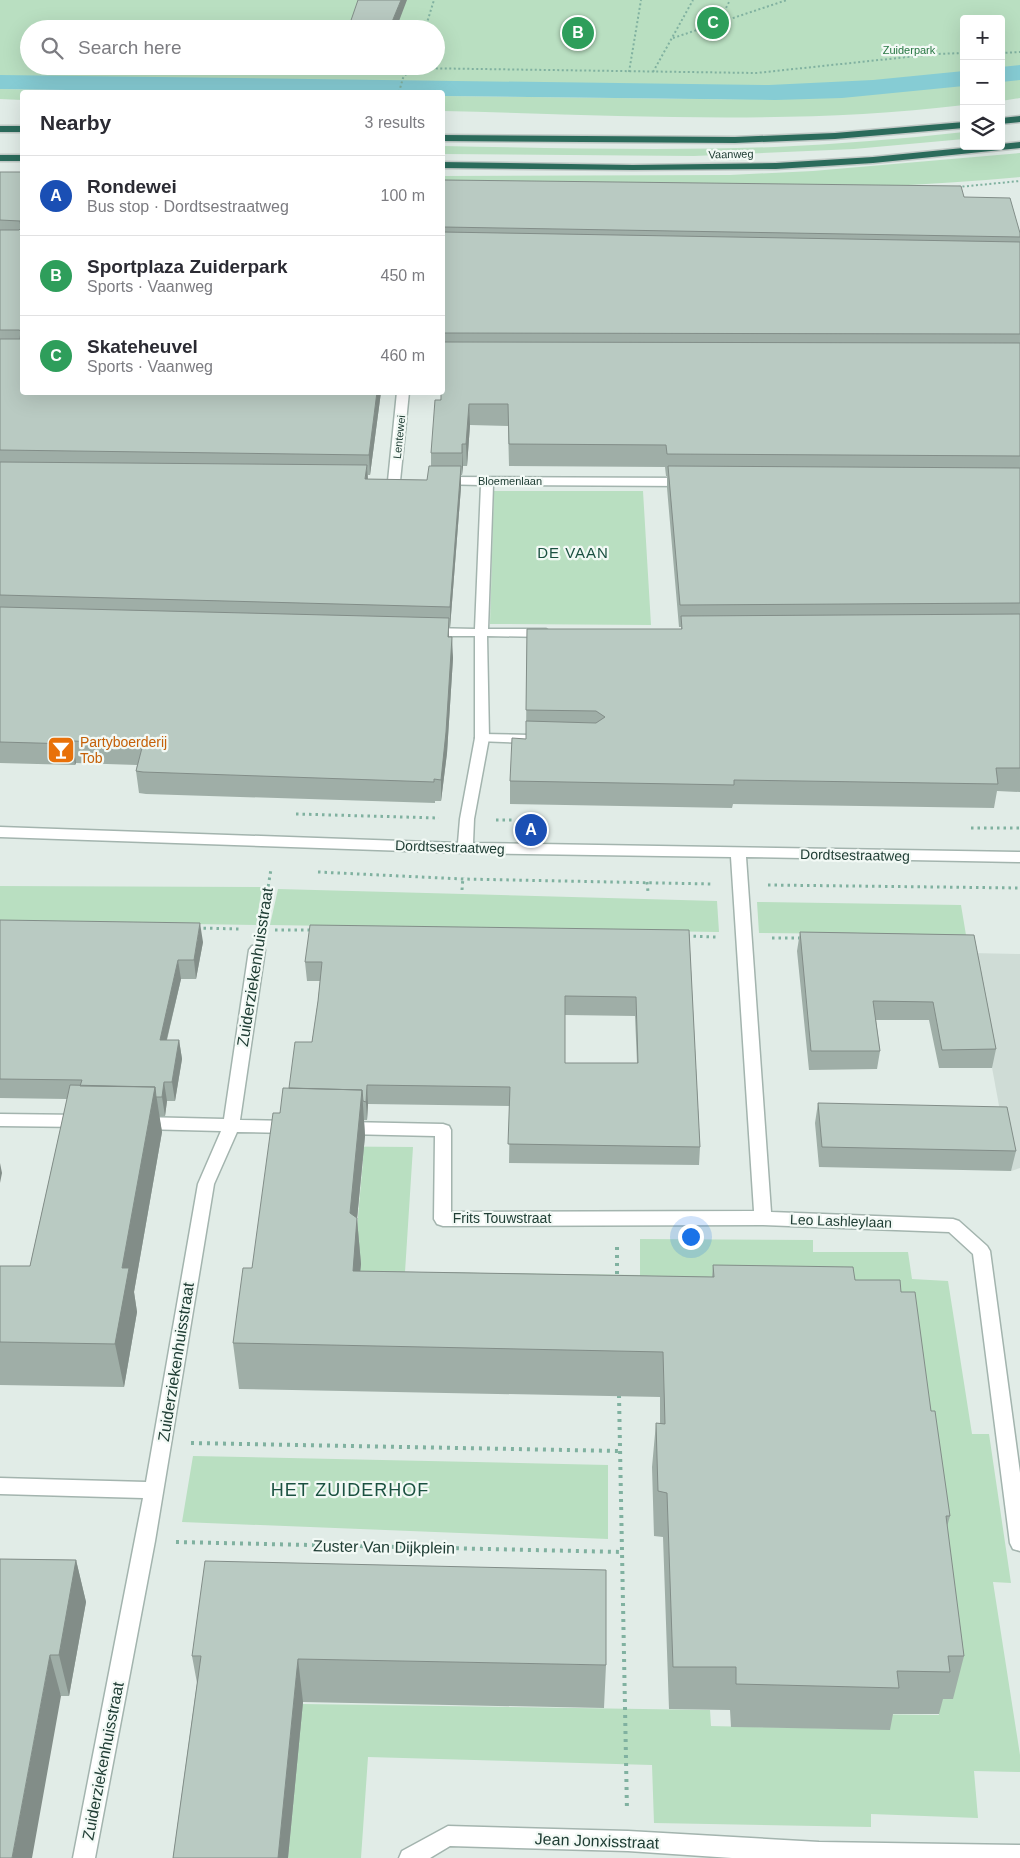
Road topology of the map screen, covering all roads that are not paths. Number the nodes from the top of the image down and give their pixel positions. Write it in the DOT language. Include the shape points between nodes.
graph roads {
  1 [pos="1020,119"];
  2 [pos="1005,121"];
  3 [pos="960,125"];
  4 [pos="0,128"];
  5 [pos="20,129"];
  6 [pos="445,138"];
  7 [pos="1020,145"];
  8 [pos="0,158"];
  9 [pos="20,158"];
  10 [pos="445,164"];
  11 [pos="403,395"];
  12 [pos="394,481"];
  13 [pos="431,481"];
  14 [pos="487,481"];
  15 [pos="694,482"];
  16 [pos="418,632"];
  17 [pos="561,633"];
  18 [pos="481,634"];
  19 [pos="482,738"];
  20 [pos="548,739"];
  21 [pos="0,832"];
  22 [pos="465,848"];
  23 [pos="738,853"];
  24 [pos="1020,856"];
  25 [pos="257,950"];
  26 [pos="0,1120"];
  27 [pos="96,1122"];
  28 [pos="125,1122"];
  29 [pos="232,1126"];
  30 [pos="306,1127"];
  31 [pos="334,1128"];
  32 [pos="763,1218"];
  33 [pos="0,1486"];
  34 [pos="154,1490"];
  35 [pos="1017,1508"];
  36 [pos="1020,1543"];
  37 [pos="819,1856"];
  38 [pos="1020,1856"];
  39 [pos="84,1858"];
  40 [pos="410,1858"];
  1 -- 2 [label="highway"];
  3 -- 6 [label="highway, Vaanweg" via="835,136 735,140"];
  4 -- 5 [label="highway"];
  7 -- 10 [label="highway, Vaanweg" via="825,164 595,167"];
  8 -- 9 [label="highway"];
  11 -- 12 [label="street, Lentewei"];
  13 -- 14 [label="street, Bloemenlaan"];
  14 -- 15 [label="street, Bloemenlaan"];
  14 -- 18 [label="street"];
  16 -- 18 [label="street"];
  17 -- 18 [label="street"];
  18 -- 19 [label="street"];
  19 -- 20 [label="street"];
  19 -- 22 [label="street"];
  21 -- 22 [label="street, Dordtsestraatweg"];
  22 -- 23 [label="street, Dordtsestraatweg"];
  23 -- 24 [label="street, Dordtsestraatweg"];
  23 -- 32 [label="street"];
  25 -- 29 [label="street, Zuiderziekenhuisstraat"];
  26 -- 27 [label="street"];
  28 -- 29 [label="street"];
  29 -- 30 [label="street"];
  29 -- 34 [label="street, Zuiderziekenhuisstraat" via="206,1184"];
  31 -- 32 [label="street, Frits Touwstraat" via="443,1130 443,1219"];
  32 -- 35 [label="street, Leo Lashleylaan" via="953,1226 981,1251"];
  33 -- 34 [label="street"];
  34 -- 39 [label="street, Zuiderziekenhuisstraat"];
  35 -- 36 [label="street, Leo Lashleylaan"];
  37 -- 38 [label="street"];
  37 -- 40 [label="street, Jean Jonxisstraat" via="628,1841 448,1836"];
}
